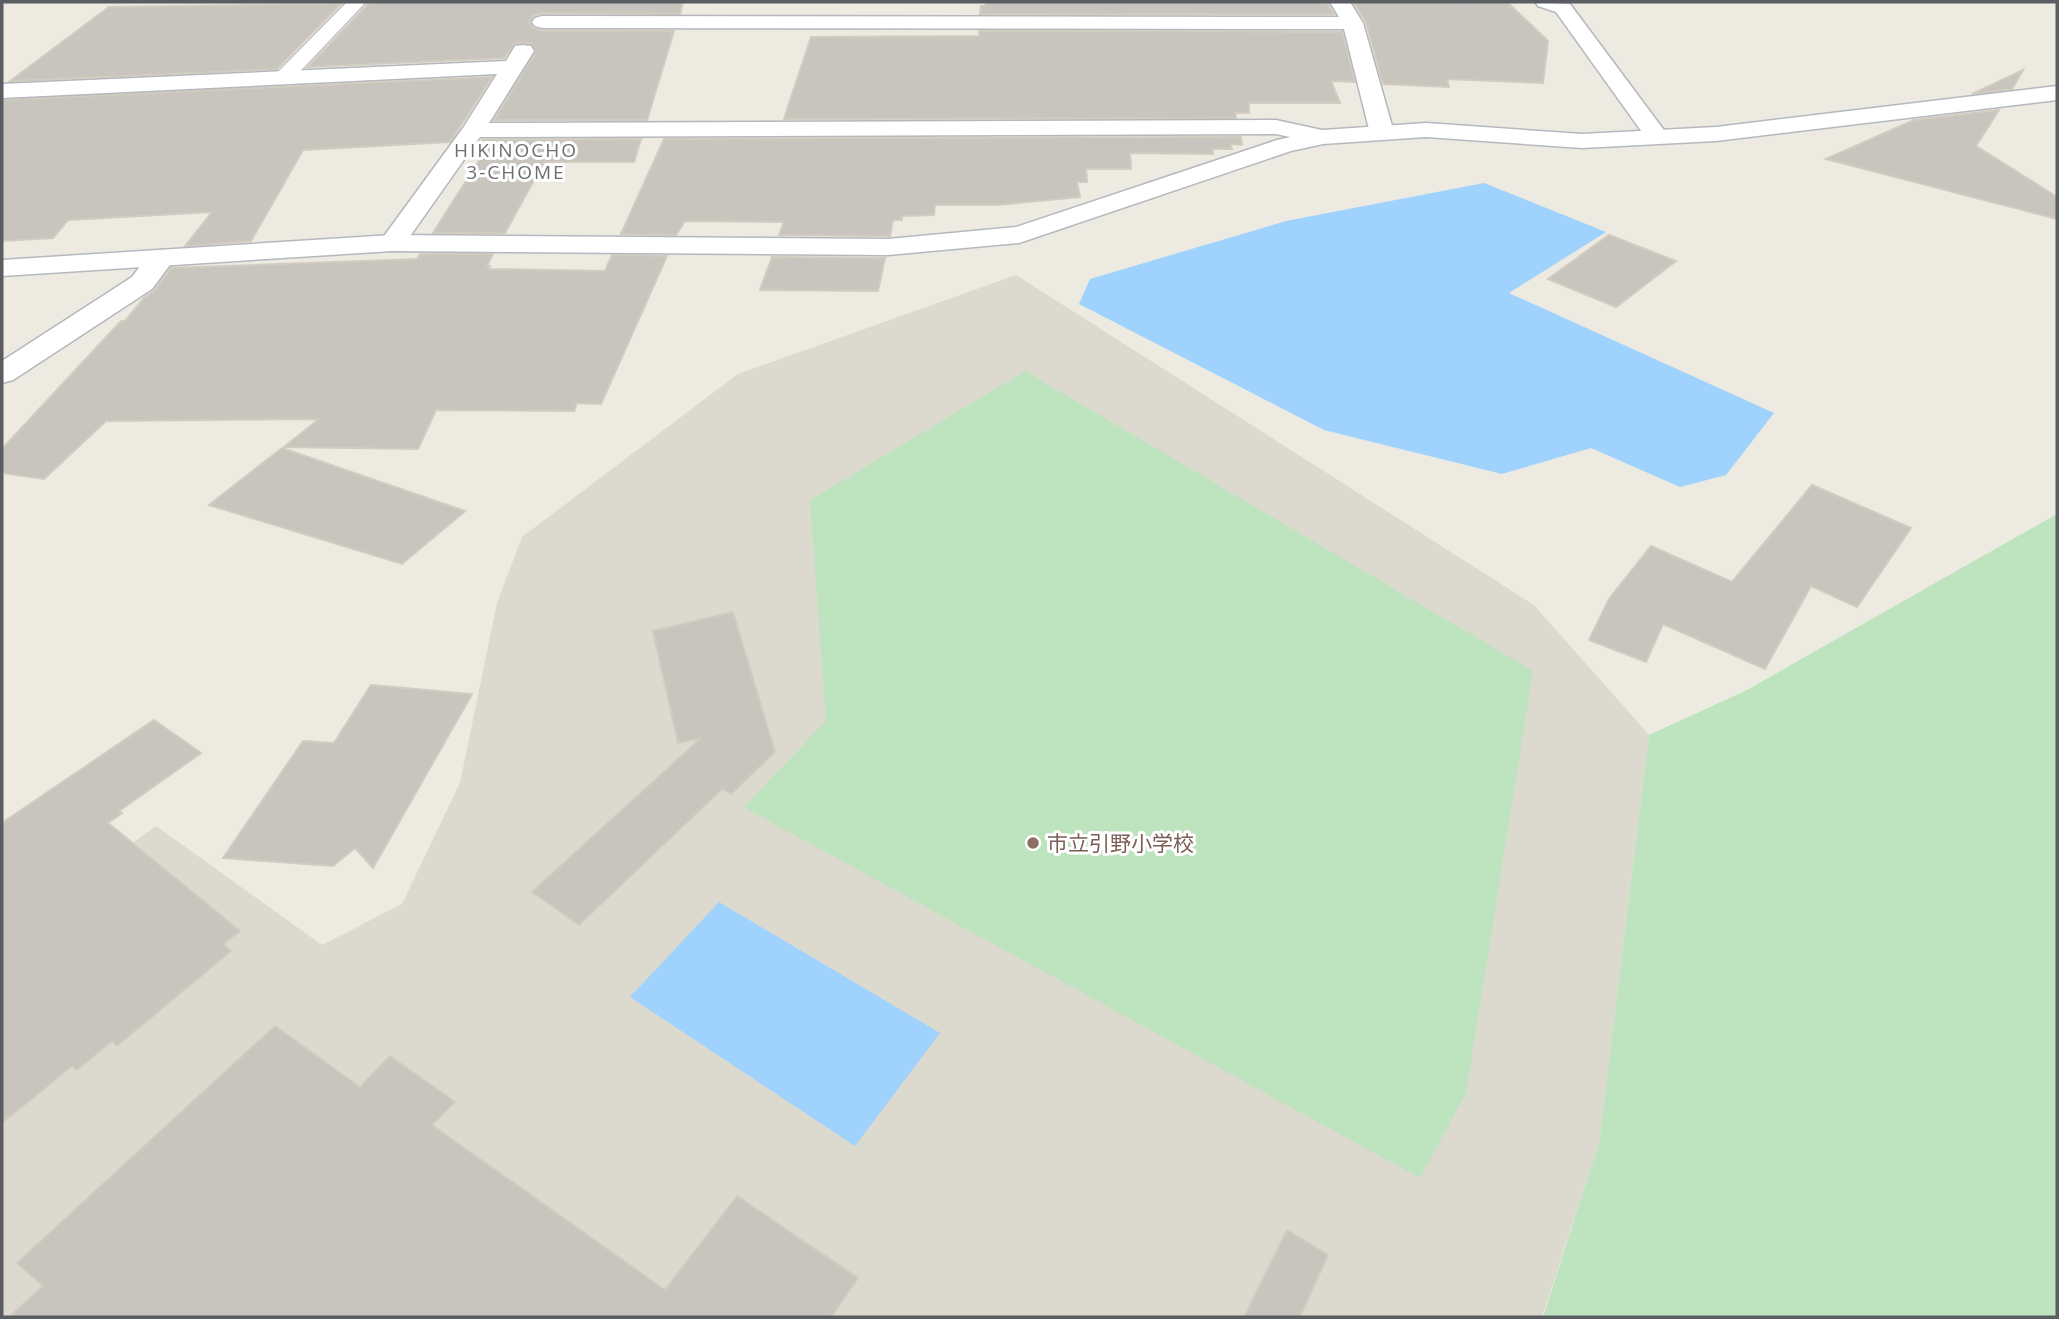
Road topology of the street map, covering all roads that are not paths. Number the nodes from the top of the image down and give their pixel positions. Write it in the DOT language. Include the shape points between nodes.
graph roads {
  1 [pos="356,2"];
  2 [pos="556,2"];
  3 [pos="1340,2"];
  4 [pos="1545,2"];
  5 [pos="542,22"];
  6 [pos="1353,23"];
  7 [pos="513,66"];
  8 [pos="284,78"];
  9 [pos="2,91"];
  10 [pos="2057,93"];
  11 [pos="473,130"];
  12 [pos="1382,133"];
  13 [pos="1323,137"];
  14 [pos="1657,137"];
  15 [pos="392,243"];
  16 [pos="161,258"];
  17 [pos="2,268"];
  18 [pos="2,374"];
  1 -- 8 [label="lane"];
  2 -- 5 [label="street"];
  3 -- 6 [label="street"];
  4 -- 14 [label="street" via="1563,9"];
  5 -- 6 [label="street"];
  5 -- 7 [label="street"];
  6 -- 12 [label="street"];
  7 -- 8 [label="street"];
  7 -- 11 [label="street"];
  8 -- 9 [label="street"];
  10 -- 14 [label="street"];
  11 -- 13 [label="street" via="1276,127"];
  11 -- 15 [label="street"];
  12 -- 13 [label="street"];
  12 -- 14 [label="street" via="1426,130 1582,141"];
  13 -- 15 [label="street" via="1285,145 1019,235 888,247"];
  15 -- 16 [label="street"];
  16 -- 17 [label="street"];
  16 -- 18 [label="street" via="142,283"];
}
